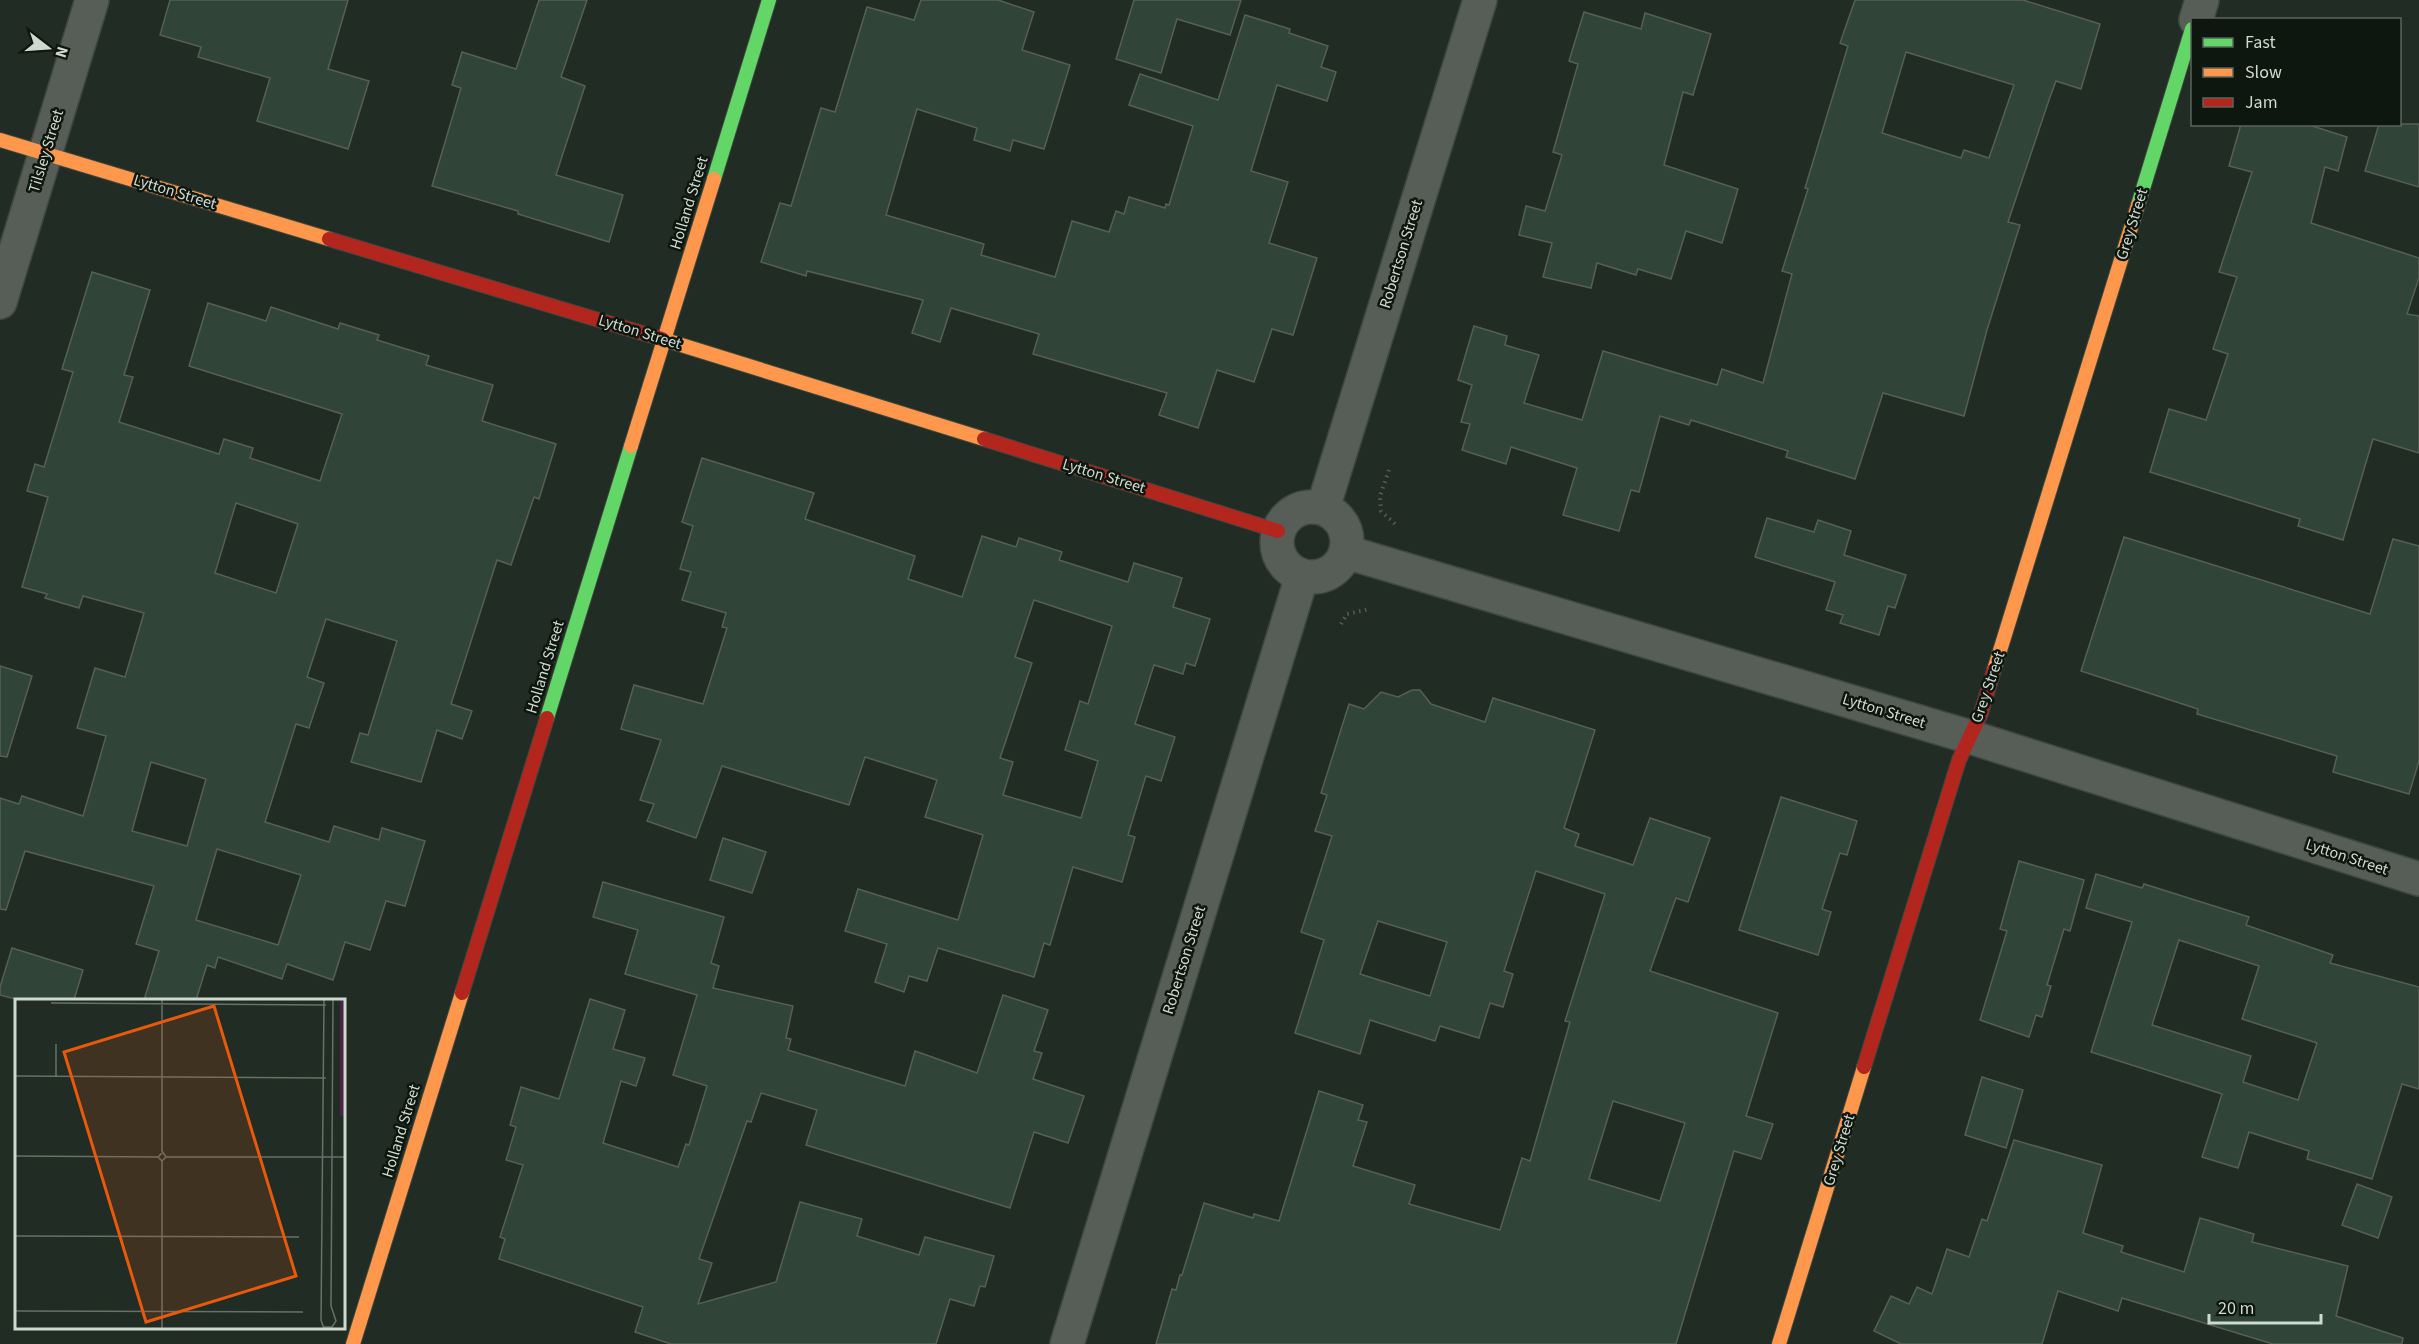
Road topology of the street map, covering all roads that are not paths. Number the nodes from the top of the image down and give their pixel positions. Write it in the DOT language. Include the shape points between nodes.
graph roads {
  1 [pos="93,0"];
  2 [pos="769,0"];
  3 [pos="1480,0"];
  4 [pos="2202,0"];
  5 [pos="2197,18"];
  6 [pos="2191,35"];
  7 [pos="0,140"];
  8 [pos="46,154"];
  9 [pos="0,302"];
  10 [pos="664,340"];
  11 [pos="1323,508"];
  12 [pos="1278,531"];
  13 [pos="1346,552"];
  14 [pos="1302,576"];
  15 [pos="1970,737"];
  16 [pos="2419,879"];
  17 [pos="353,1344"];
  18 [pos="1067,1344"];
  19 [pos="1779,1344"];
  1 -- 8 [label="street, Tilsley Street"];
  2 -- 10 [label="street, Holland Street"];
  3 -- 11 [label="street, Robertson Street"];
  4 -- 5 [label="street"];
  6 -- 15 [label="street, Grey Street"];
  7 -- 8 [label="street, Lytton Street"];
  8 -- 9 [label="street, Tilsley Street"];
  8 -- 10 [label="street, Lytton Street"];
  10 -- 12 [label="street, Lytton Street"];
  10 -- 17 [label="street, Holland Street"];
  11 -- 12 [label="street" via="1312,506 1291,513"];
  11 -- 13 [label="street" via="1333,512 1346,530"];
  12 -- 14 [label="street" via="1276,542 1283,563"];
  13 -- 14 [label="street" via="1341,562 1324,576"];
  13 -- 15 [label="street, Lytton Street"];
  14 -- 18 [label="street, Robertson Street"];
  15 -- 16 [label="street, Lytton Street"];
  15 -- 19 [label="street, Grey Street" via="1959,760"];
}
